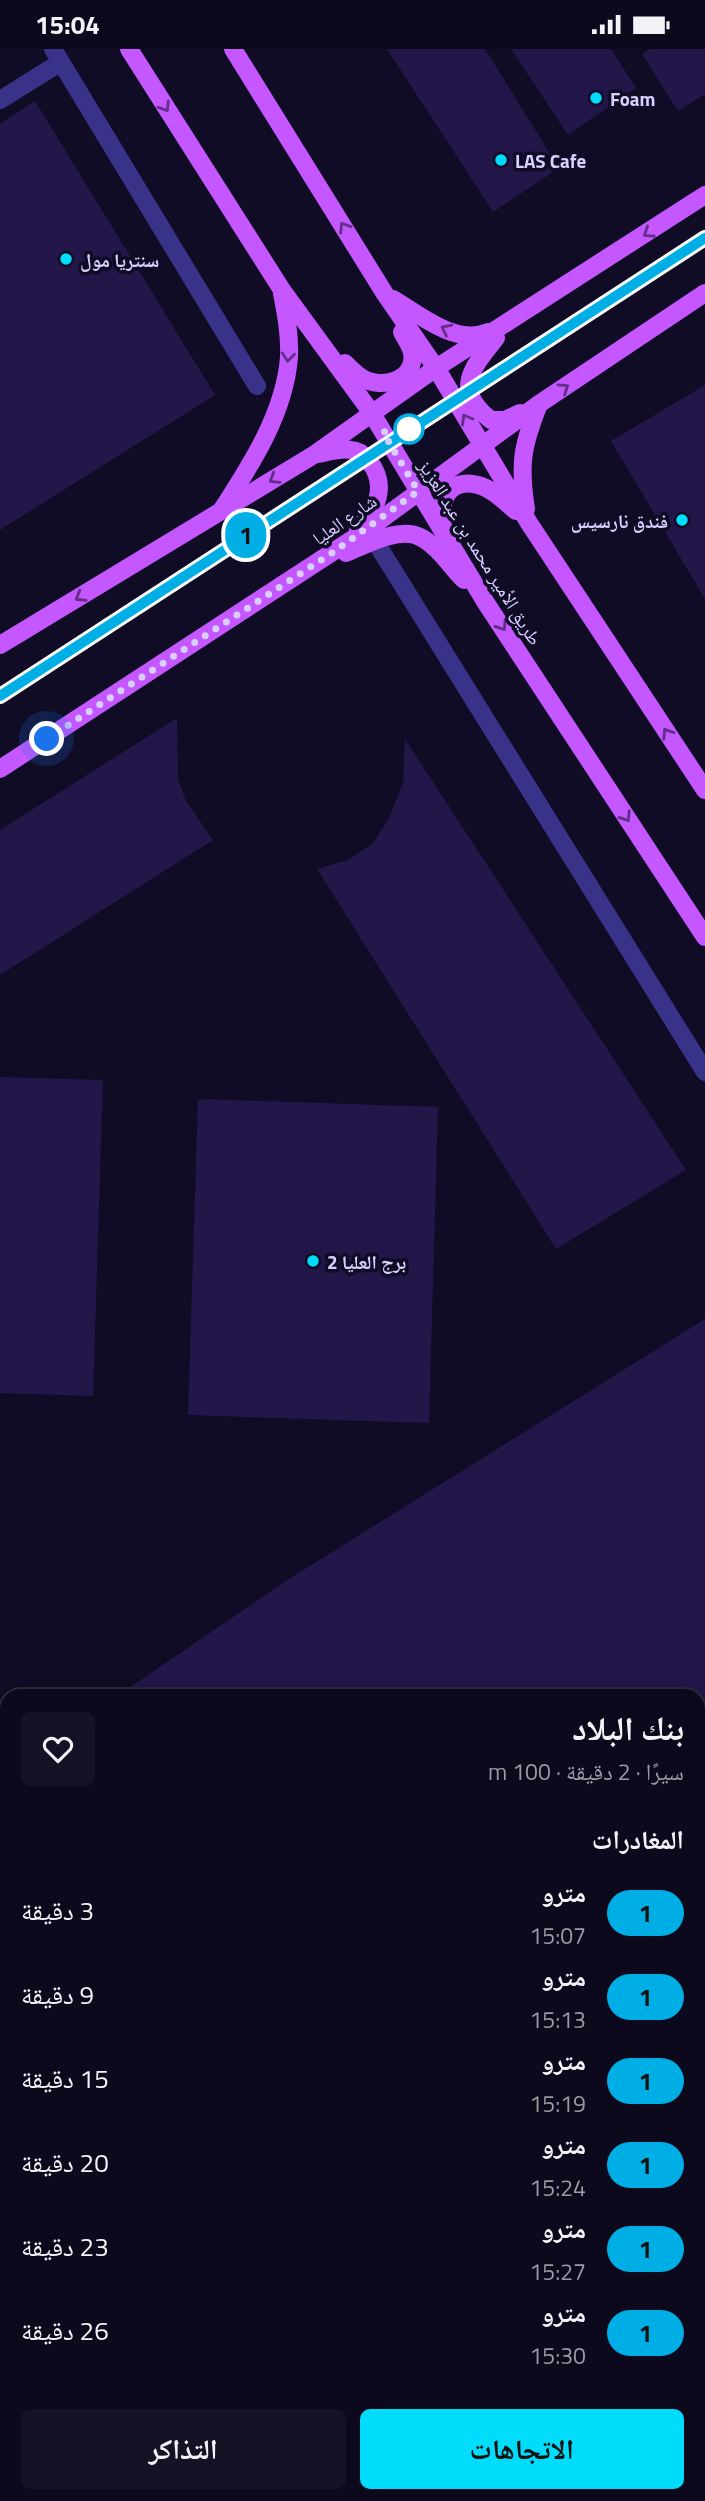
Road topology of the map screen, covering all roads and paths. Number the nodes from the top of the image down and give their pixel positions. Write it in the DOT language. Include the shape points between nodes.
graph roads {
  1 [pos="129,49"];
  2 [pos="233,49"];
  3 [pos="57,55"];
  4 [pos="0,100"];
  5 [pos="705,195"];
  6 [pos="282,290"];
  7 [pos="705,293"];
  8 [pos="389,299"];
  9 [pos="510,322"];
  10 [pos="324,345"];
  11 [pos="436,368"];
  12 [pos="257,386"];
  13 [pos="539,404"];
  14 [pos="371,412"];
  15 [pos="483,447"];
  16 [pos="315,454"];
  17 [pos="418,491"];
  18 [pos="219,513"];
  19 [pos="529,523"];
  20 [pos="444,534"];
  21 [pos="375,541"];
  22 [pos="335,551"];
  23 [pos="303,572"];
  24 [pos="486,603"];
  25 [pos="0,645"];
  26 [pos="0,769"];
  27 [pos="705,790"];
  28 [pos="705,937"];
  29 [pos="705,1072"];
  1 -- 6 [label="main road, طريق الأمير محمد بن عبد العزيز, one-way"];
  8 -- 2 [label="main road, one-way"];
  3 -- 4 [label="street"];
  3 -- 12 [label="street"];
  5 -- 9 [label="main road, one-way"];
  6 -- 10 [label="main road, طريق الأمير محمد بن عبد العزيز"];
  6 -- 18 [label="main road, one-way" via="289,337 282,391 258,453"];
  13 -- 7 [label="main road, شارع العليا, one-way"];
  9 -- 8 [label="main road, one-way" via="476,337 451,333"];
  8 -- 10 [label="main road" via="412,351 408,372 399,379 383,383 362,378"];
  8 -- 11 [label="main road"];
  9 -- 11 [label="main road"];
  9 -- 13 [label="main road" via="478,358 468,382 470,393 491,420 505,420"];
  10 -- 14 [label="main road, طريق الأمير محمد بن عبد العزيز"];
  11 -- 14 [label="main road"];
  15 -- 11 [label="main road, one-way"];
  13 -- 15 [label="main road, شارع العليا"];
  13 -- 19 [label="main road" via="520,472"];
  14 -- 16 [label="main road"];
  14 -- 17 [label="main road, طريق الأمير محمد بن عبد العزيز"];
  15 -- 17 [label="main road, شارع العليا"];
  15 -- 19 [label="main road"];
  16 -- 18 [label="main road, one-way"];
  16 -- 22 [label="main road" via="352,449 373,466 380,485 377,505"];
  17 -- 20 [label="main road, طريق الأمير محمد بن عبد العزيز"];
  17 -- 22 [label="main road, شارع العليا"];
  18 -- 25 [label="main road, one-way"];
  19 -- 20 [label="main road" via="499,496 480,485 465,484 451,489 443,499 439,511"];
  27 -- 19 [label="main road, one-way"];
  20 -- 24 [label="main road, طريق الأمير محمد بن عبد العزيز"];
  21 -- 23 [label="main road"];
  21 -- 24 [label="main road" via="406,534 420,536"];
  21 -- 29 [label="street"];
  22 -- 23 [label="main road, شارع العليا"];
  23 -- 26 [label="main road, شارع العليا"];
  24 -- 28 [label="main road, طريق الأمير محمد بن عبد العزيز, one-way"];
}
